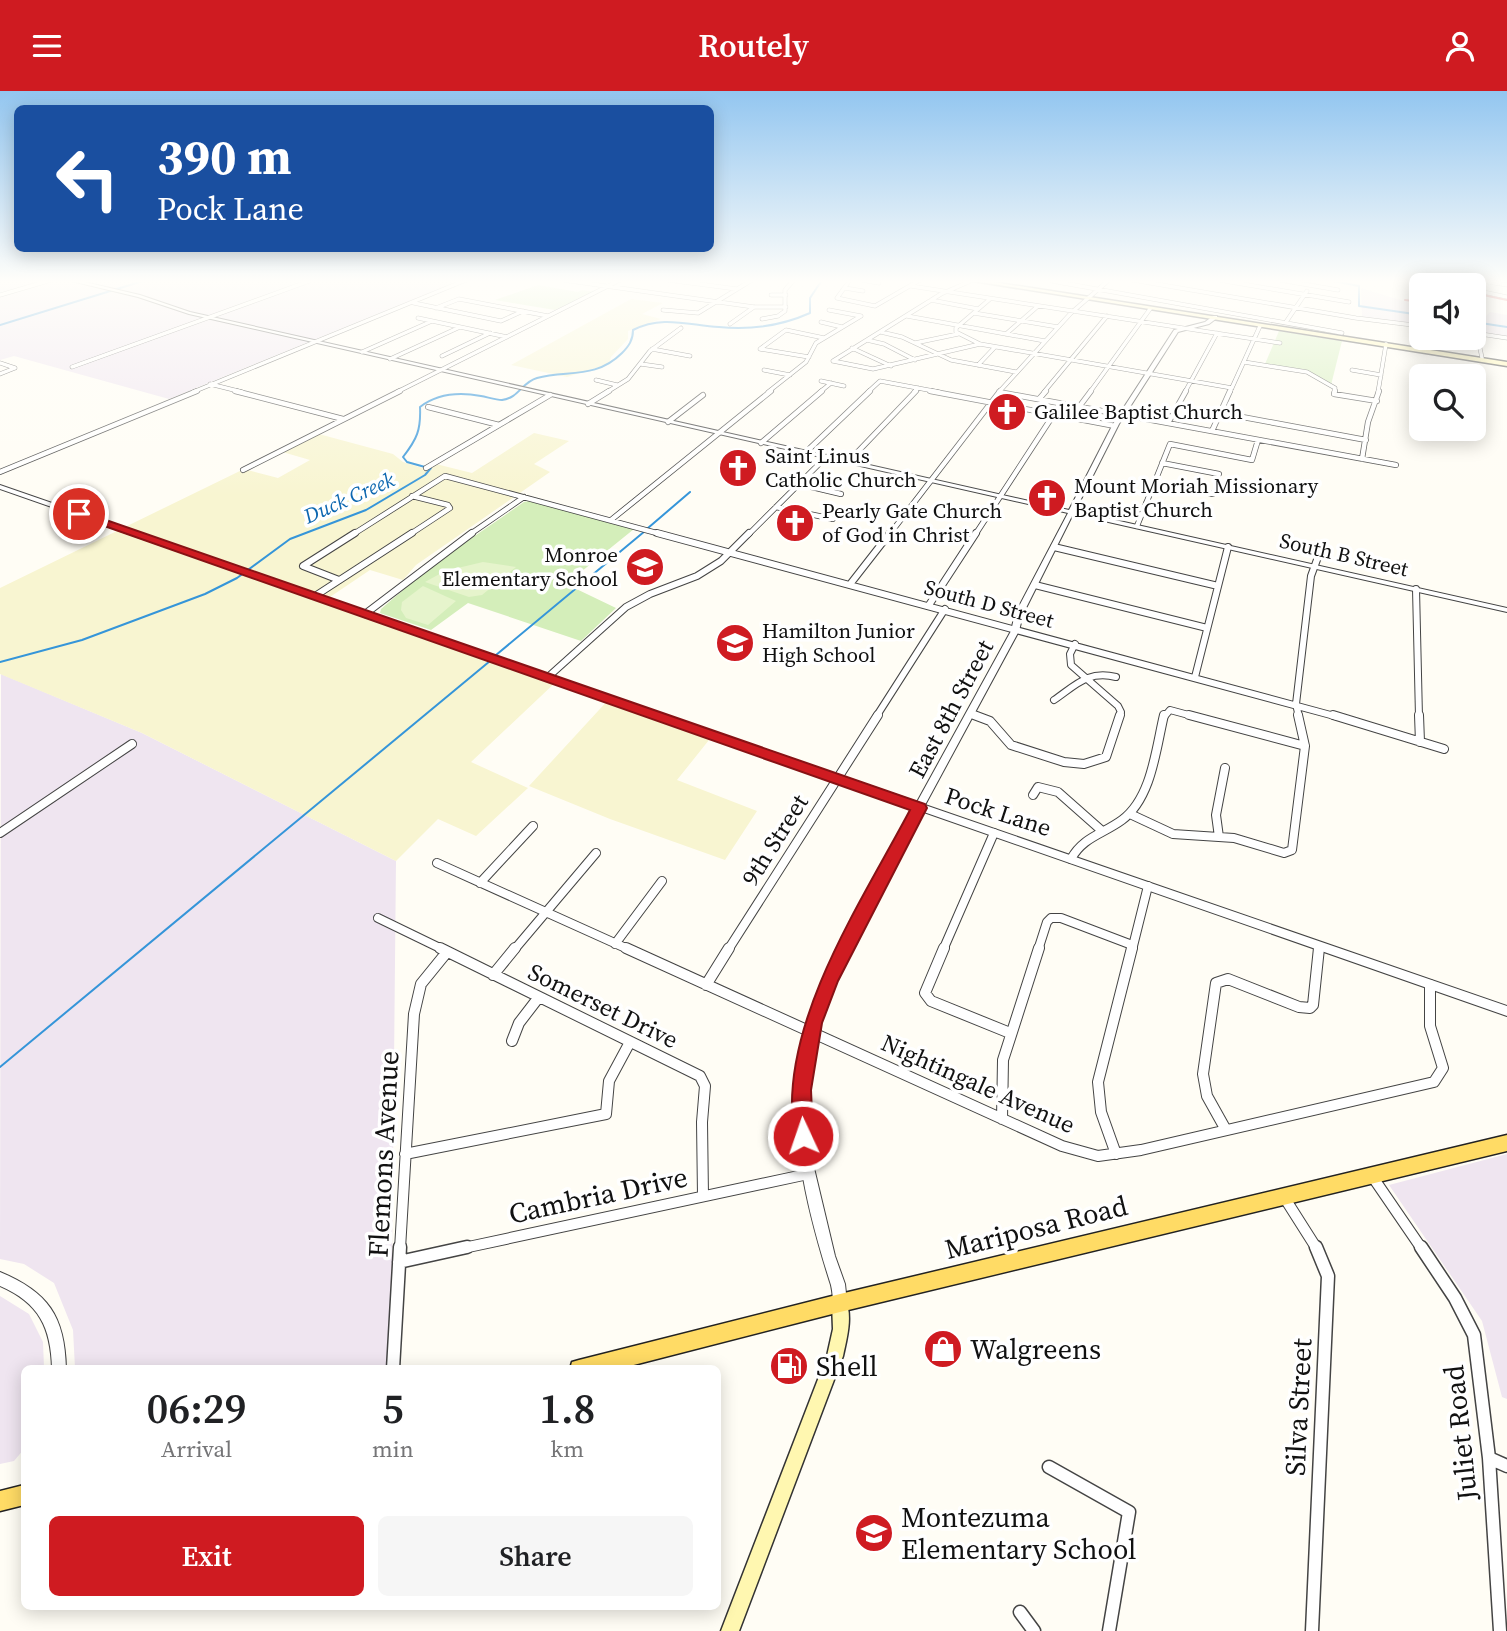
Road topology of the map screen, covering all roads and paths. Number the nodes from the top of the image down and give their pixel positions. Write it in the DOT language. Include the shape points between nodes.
graph roads {
  1 [pos="114,352"];
  2 [pos="287,352"];
  3 [pos="362,352"];
  4 [pos="406,352"];
  5 [pos="451,352"];
  6 [pos="477,352"];
  7 [pos="650,352"];
  8 [pos="668,352"];
  9 [pos="778,352"];
  10 [pos="811,352"];
  11 [pos="846,352"];
  12 [pos="860,352"];
  13 [pos="899,352"];
  14 [pos="932,352"];
  15 [pos="950,352"];
  16 [pos="990,352"];
  17 [pos="1021,352"];
  18 [pos="1078,352"];
  19 [pos="1119,352"];
  20 [pos="1163,352"];
  21 [pos="1207,352"];
  22 [pos="1249,352"];
  23 [pos="1385,352"];
  24 [pos="1432,352"];
  25 [pos="1437,352"];
  26 [pos="1480,352"];
  27 [pos="1033,354"];
  28 [pos="938,355"];
  29 [pos="442,356"];
  30 [pos="690,356"];
  31 [pos="809,357"];
  32 [pos="1482,358"];
  33 [pos="390,359"];
  34 [pos="915,360"];
  35 [pos="1071,360"];
  36 [pos="1244,362"];
  37 [pos="0,363"];
  38 [pos="1507,363"];
  39 [pos="641,364"];
  40 [pos="978,365"];
  41 [pos="891,366"];
  42 [pos="1108,366"];
  43 [pos="72,367"];
  44 [pos="662,367"];
  45 [pos="440,370"];
  46 [pos="764,370"];
  47 [pos="1352,370"];
  48 [pos="1016,372"];
  49 [pos="1149,373"];
  50 [pos="0,374"];
  51 [pos="790,375"];
  52 [pos="1381,375"];
  53 [pos="596,380"];
  54 [pos="821,381"];
  55 [pos="1191,381"];
  56 [pos="831,383"];
  57 [pos="207,385"];
  58 [pos="617,385"];
  59 [pos="844,386"];
  60 [pos="918,388"];
  61 [pos="1232,388"];
  62 [pos="999,392"];
  63 [pos="550,395"];
  64 [pos="703,395"];
  65 [pos="1039,399"];
  66 [pos="1377,401"];
  67 [pos="992,403"];
  68 [pos="588,404"];
  69 [pos="428,407"];
  70 [pos="1079,407"];
  71 [pos="1054,414"];
  72 [pos="1221,414"];
  73 [pos="1122,415"];
  74 [pos="343,419"];
  75 [pos="668,422"];
  76 [pos="1168,423"];
  77 [pos="499,425"];
  78 [pos="1115,426"];
  79 [pos="1212,432"];
  80 [pos="719,433"];
  81 [pos="1366,439"];
  82 [pos="1258,440"];
  83 [pos="761,443"];
  84 [pos="806,453"];
  85 [pos="826,457"];
  86 [pos="1362,459"];
  87 [pos="848,462"];
  88 [pos="1162,463"];
  89 [pos="1396,465"];
  90 [pos="426,468"];
  91 [pos="243,470"];
  92 [pos="0,472"];
  93 [pos="1219,474"];
  94 [pos="932,481"];
  95 [pos="1154,482"];
  96 [pos="799,484"];
  97 [pos="0,487"];
  98 [pos="841,494"];
  99 [pos="1213,494"];
  100 [pos="412,496"];
  101 [pos="1000,496"];
  102 [pos="524,497"];
  103 [pos="1146,503"];
  104 [pos="776,507"];
  105 [pos="1073,512"];
  106 [pos="1206,516"];
  107 [pos="833,519"];
  108 [pos="611,520"];
  109 [pos="1137,526"];
  110 [pos="1054,547"];
  111 [pos="1228,547"];
  112 [pos="732,551"];
  113 [pos="1318,557"];
  114 [pos="1315,567"];
  115 [pos="340,580"];
  116 [pos="851,583"];
  117 [pos="1035,585"];
  118 [pos="1218,586"];
  119 [pos="1416,589"];
  120 [pos="315,596"];
  121 [pos="929,605"];
  122 [pos="945,610"];
  123 [pos="1507,610"];
  124 [pos="365,614"];
  125 [pos="1015,628"];
  126 [pos="1207,628"];
  127 [pos="1075,644"];
  128 [pos="548,677"];
  129 [pos="1116,677"];
  130 [pos="1195,677"];
  131 [pos="1085,678"];
  132 [pos="1054,700"];
  133 [pos="1296,704"];
  134 [pos="971,714"];
  135 [pos="1420,742"];
  136 [pos="132,744"];
  137 [pos="1306,746"];
  138 [pos="1444,748"];
  139 [pos="1226,768"];
  140 [pos="837,778"];
  141 [pos="1033,795"];
  142 [pos="919,808"];
  143 [pos="1130,814"];
  144 [pos="533,826"];
  145 [pos="1101,830"];
  146 [pos="0,833"];
  147 [pos="994,833"];
  148 [pos="1219,837"];
  149 [pos="596,853"];
  150 [pos="1071,859"];
  151 [pos="437,863"];
  152 [pos="662,881"];
  153 [pos="480,883"];
  154 [pos="1148,886"];
  155 [pos="545,913"];
  156 [pos="378,918"];
  157 [pos="615,944"];
  158 [pos="1132,945"];
  159 [pos="1319,948"];
  160 [pos="447,952"];
  161 [pos="493,975"];
  162 [pos="706,985"];
  163 [pos="1430,985"];
  164 [pos="538,997"];
  165 [pos="1507,1011"];
  166 [pos="812,1033"];
  167 [pos="1010,1033"];
  168 [pos="512,1041"];
  169 [pos="630,1042"];
  170 [pos="1002,1119"];
  171 [pos="1227,1130"];
  172 [pos="1507,1143"];
  173 [pos="405,1154"];
  174 [pos="1116,1154"];
  175 [pos="808,1174"];
  176 [pos="1372,1176"];
  177 [pos="704,1196"];
  178 [pos="1284,1197"];
  179 [pos="399,1262"];
  180 [pos="0,1279"];
  181 [pos="840,1303"];
  182 [pos="59,1365"];
  183 [pos="393,1365"];
  184 [pos="595,1365"];
  185 [pos="1489,1458"];
  186 [pos="1507,1466"];
  187 [pos="1049,1467"];
  188 [pos="21,1496"];
  189 [pos="0,1501"];
  190 [pos="1020,1612"];
  191 [pos="730,1631"];
  192 [pos="1034,1631"];
  193 [pos="1109,1631"];
  194 [pos="1312,1631"];
  195 [pos="1500,1631"];
  1 -- 43 [label="street"];
  2 -- 57 [label="street"];
  3 -- 33 [label="street, South B Street"];
  4 -- 33 [label="street"];
  5 -- 29 [label="street"];
  6 -- 45 [label="street"];
  7 -- 39 [label="street"];
  8 -- 30 [label="street"];
  9 -- 31 [label="street"];
  10 -- 31 [label="street"];
  11 -- 41 [label="street" via="833,361 867,369"];
  12 -- 41 [label="street"];
  13 -- 34 [label="street"];
  14 -- 28 [label="street"];
  15 -- 28 [label="street"];
  16 -- 40 [label="street"];
  17 -- 27 [label="street"];
  18 -- 35 [label="street"];
  19 -- 42 [label="street"];
  20 -- 49 [label="street, East 8th Street"];
  21 -- 55 [label="street"];
  22 -- 36 [label="street"];
  23 -- 52 [label="street"];
  24 -- 38 [label="main road"];
  25 -- 32 [label="main road"];
  26 -- 32 [label="street"];
  27 -- 35 [label="street"];
  27 -- 48 [label="street"];
  28 -- 34 [label="street"];
  28 -- 40 [label="street"];
  31 -- 51 [label="street"];
  32 -- 38 [label="main road"];
  33 -- 45 [label="street, South B Street"];
  34 -- 41 [label="street"];
  35 -- 42 [label="street"];
  35 -- 65 [label="street"];
  36 -- 61 [label="street"];
  36 -- 66 [label="street" via="1307,372 1334,387 1334,394"];
  37 -- 50 [label="street" via="15,368"];
  39 -- 44 [label="street"];
  39 -- 58 [label="street"];
  40 -- 48 [label="street"];
  42 -- 49 [label="street"];
  42 -- 70 [label="street"];
  45 -- 63 [label="street, South B Street"];
  45 -- 74 [label="street"];
  46 -- 51 [label="street"];
  47 -- 52 [label="street"];
  48 -- 62 [label="street"];
  49 -- 55 [label="street"];
  49 -- 73 [label="street, East 8th Street"];
  51 -- 80 [label="street"];
  52 -- 66 [label="street"];
  53 -- 58 [label="street"];
  54 -- 56 [label="street"];
  55 -- 61 [label="street"];
  55 -- 76 [label="street"];
  56 -- 59 [label="street"];
  56 -- 83 [label="street"];
  57 -- 74 [label="street"];
  57 -- 92 [label="street"];
  58 -- 68 [label="street"];
  60 -- 67 [label="street"];
  60 -- 84 [label="street" via="880,381"];
  60 -- 87 [label="street"];
  61 -- 72 [label="street"];
  62 -- 65 [label="street"];
  62 -- 67 [label="street"];
  63 -- 68 [label="street, South B Street"];
  63 -- 77 [label="street"];
  64 -- 75 [label="street"];
  65 -- 70 [label="street"];
  66 -- 81 [label="street" via="1371,408"];
  67 -- 71 [label="street"];
  67 -- 94 [label="street"];
  68 -- 75 [label="street, South B Street"];
  69 -- 77 [label="street"];
  70 -- 73 [label="street"];
  71 -- 78 [label="street"];
  71 -- 101 [label="street"];
  72 -- 79 [label="street"];
  72 -- 81 [label="street"];
  73 -- 76 [label="street"];
  73 -- 78 [label="street, East 8th Street"];
  74 -- 91 [label="street"];
  75 -- 80 [label="street, South B Street"];
  76 -- 79 [label="street"];
  77 -- 90 [label="street"];
  78 -- 105 [label="street, East 8th Street"];
  79 -- 82 [label="street"];
  80 -- 83 [label="street, South B Street"];
  80 -- 108 [label="street"];
  81 -- 86 [label="street"];
  82 -- 86 [label="street"];
  82 -- 88 [label="street" via="1252,460 1170,444"];
  83 -- 84 [label="street, South B Street"];
  84 -- 85 [label="street, South B Street"];
  85 -- 87 [label="street, South B Street"];
  85 -- 96 [label="street"];
  86 -- 89 [label="street"];
  87 -- 94 [label="street, South B Street"];
  88 -- 93 [label="street"];
  88 -- 95 [label="street"];
  94 -- 101 [label="street, South B Street"];
  94 -- 116 [label="street"];
  95 -- 99 [label="street"];
  95 -- 103 [label="street"];
  96 -- 98 [label="street"];
  96 -- 104 [label="street"];
  97 -- 120 [label="street, Pock Lane"];
  100 -- 102 [label="street, South D Street" via="446,476"];
  100 -- 115 [label="street, South D Street" via="303,566"];
  100 -- 115 [label="street" via="450,508"];
  101 -- 105 [label="street, South B Street"];
  101 -- 121 [label="street"];
  102 -- 108 [label="street, South D Street"];
  102 -- 124 [label="street"];
  103 -- 106 [label="street"];
  103 -- 109 [label="street"];
  104 -- 107 [label="street"];
  104 -- 112 [label="street"];
  105 -- 109 [label="street, South B Street"];
  105 -- 110 [label="street, East 8th Street"];
  108 -- 112 [label="street, South D Street"];
  109 -- 111 [label="street, South B Street"];
  110 -- 117 [label="street, East 8th Street"];
  110 -- 118 [label="street"];
  111 -- 114 [label="street, South B Street"];
  111 -- 118 [label="street"];
  112 -- 116 [label="street, South D Street"];
  112 -- 128 [label="street" via="704,572 626,607"];
  113 -- 114 [label="street"];
  114 -- 119 [label="street, South B Street"];
  114 -- 133 [label="street"];
  115 -- 120 [label="street"];
  116 -- 121 [label="street, South D Street"];
  117 -- 125 [label="street, East 8th Street"];
  117 -- 126 [label="street"];
  118 -- 126 [label="street"];
  119 -- 123 [label="street, South B Street"];
  119 -- 135 [label="street"];
  120 -- 124 [label="street, Pock Lane"];
  121 -- 122 [label="street, South D Street"];
  122 -- 125 [label="street, South D Street"];
  122 -- 140 [label="street, 9th Street"];
  124 -- 128 [label="street, Pock Lane"];
  125 -- 127 [label="street, South D Street"];
  125 -- 134 [label="street, East 8th Street"];
  126 -- 130 [label="street"];
  127 -- 130 [label="street, South D Street"];
  127 -- 131 [label="street" via="1070,663"];
  128 -- 140 [label="street, Pock Lane"];
  129 -- 131 [label="street" via="1099,673"];
  130 -- 133 [label="street, South D Street"];
  131 -- 132 [label="street"];
  131 -- 134 [label="street" via="1121,712 1109,754 1102,759 1074,764 1016,747 990,721"];
  133 -- 135 [label="street, South D Street"];
  133 -- 137 [label="street"];
  134 -- 142 [label="street, East 8th Street"];
  135 -- 138 [label="street, South D Street"];
  136 -- 146 [label="street"];
  137 -- 143 [label="street" via="1170,710 1164,715 1140,799"];
  137 -- 148 [label="street" via="1289,852"];
  139 -- 148 [label="street" via="1216,815"];
  140 -- 142 [label="street, Pock Lane"];
  140 -- 162 [label="street, 9th Street"];
  141 -- 145 [label="street" via="1038,787 1058,792"];
  142 -- 147 [label="street, Pock Lane"];
  142 -- 166 [label="street, East 8th Street" via="830,980"];
  143 -- 145 [label="street"];
  143 -- 148 [label="street" via="1172,834"];
  144 -- 153 [label="street"];
  145 -- 150 [label="street" via="1079,844"];
  147 -- 150 [label="street, Pock Lane"];
  147 -- 167 [label="street" via="925,993 931,1001"];
  149 -- 155 [label="street"];
  150 -- 154 [label="street, Pock Lane"];
  151 -- 153 [label="street, Nightingale Avenue"];
  152 -- 157 [label="street"];
  153 -- 155 [label="street, Nightingale Avenue"];
  154 -- 158 [label="street"];
  154 -- 159 [label="street, Pock Lane"];
  155 -- 157 [label="street, Nightingale Avenue"];
  155 -- 161 [label="street"];
  156 -- 160 [label="street, Somerset Drive"];
  157 -- 162 [label="street, Nightingale Avenue"];
  158 -- 167 [label="street" via="1061,918 1049,919"];
  158 -- 174 [label="street" via="1098,1082 1101,1112"];
  159 -- 163 [label="street, Pock Lane"];
  159 -- 171 [label="street" via="1310,1008 1228,979 1216,983 1203,1074 1207,1096"];
  160 -- 161 [label="street, Somerset Drive"];
  160 -- 173 [label="street, Flemons Avenue" via="426,976 415,1001"];
  161 -- 164 [label="street, Somerset Drive"];
  162 -- 166 [label="street, Nightingale Avenue"];
  163 -- 165 [label="street, Pock Lane"];
  163 -- 171 [label="street, Nightingale Avenue" via="1430,1026 1443,1068 1437,1080"];
  164 -- 168 [label="street"];
  164 -- 169 [label="street, Somerset Drive"];
  166 -- 170 [label="street, Nightingale Avenue"];
  166 -- 175 [label="street, East 8th Street" via="801,1090"];
  167 -- 170 [label="street" via="1003,1060"];
  169 -- 173 [label="street" via="609,1081 606,1114"];
  169 -- 177 [label="street, Somerset Drive" via="703,1079"];
  170 -- 174 [label="street, Nightingale Avenue" via="1082,1153"];
  171 -- 174 [label="street, Nightingale Avenue"];
  172 -- 176 [label="main road, Mariposa Road"];
  173 -- 179 [label="street, Flemons Avenue"];
  175 -- 177 [label="street, Cambria Drive"];
  175 -- 181 [label="street, East 8th Street"];
  176 -- 178 [label="main road, Mariposa Road"];
  176 -- 185 [label="street, Juliet Road" via="1469,1323 1479,1362"];
  177 -- 179 [label="street, Cambria Drive"];
  178 -- 181 [label="main road, Mariposa Road"];
  178 -- 194 [label="street, Silva Street" via="1316,1247 1328,1276"];
  179 -- 183 [label="street, Flemons Avenue"];
  180 -- 182 [label="street" via="37,1300 54,1325"];
  181 -- 184 [label="main road, Mariposa Road"];
  181 -- 191 [label="main road" via="835,1356"];
  185 -- 186 [label="street"];
  185 -- 195 [label="street, Juliet Road"];
  187 -- 193 [label="street" via="1129,1512"];
  188 -- 189 [label="main road"];
  190 -- 192 [label="street"];
}
